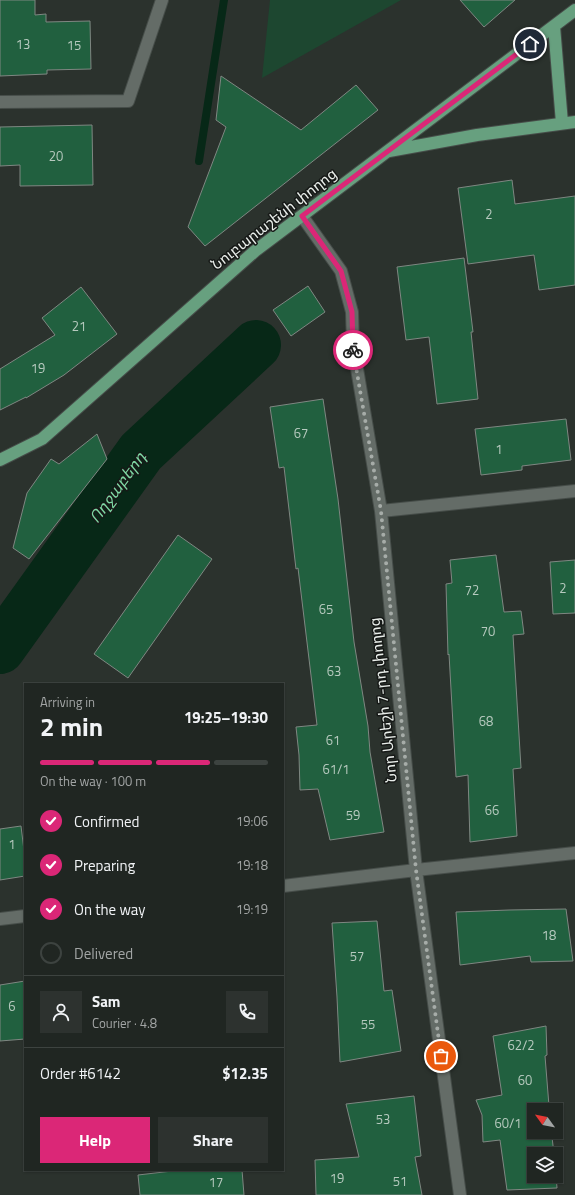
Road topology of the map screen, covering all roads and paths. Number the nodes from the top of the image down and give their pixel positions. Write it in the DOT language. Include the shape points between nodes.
graph roads {
  1 [pos="162,0"];
  2 [pos="575,10"];
  3 [pos="554,26"];
  4 [pos="0,102"];
  5 [pos="575,122"];
  6 [pos="562,123"];
  7 [pos="386,152"];
  8 [pos="302,216"];
  9 [pos="0,460"];
  10 [pos="575,491"];
  11 [pos="381,511"];
  12 [pos="575,854"];
  13 [pos="416,870"];
  14 [pos="284,886"];
  15 [pos="24,916"];
  16 [pos="0,919"];
  17 [pos="460,1195"];
  1 -- 4 [label="street" via="128,101"];
  2 -- 3 [label="main road, Նուբարաշենի փողոց"];
  3 -- 6 [label="main road"];
  3 -- 7 [label="main road, Նուբարաշենի փողոց"];
  5 -- 6 [label="main road"];
  6 -- 7 [label="main road"];
  7 -- 8 [label="main road, Նուբարաշենի փողոց"];
  8 -- 9 [label="main road, Նուբարաշենի փողոց" via="255,251 42,439"];
  8 -- 11 [label="street, Նոր Արեշի 7-րդ փողոց" via="341,271 352,312 353,345"];
  10 -- 11 [label="street"];
  11 -- 13 [label="street, Նոր Արեշի 7-րդ փողոց"];
  12 -- 13 [label="street"];
  13 -- 14 [label="street"];
  13 -- 17 [label="street, Նոր Արեշի 7-րդ փողոց"];
  15 -- 16 [label="street"];
}
